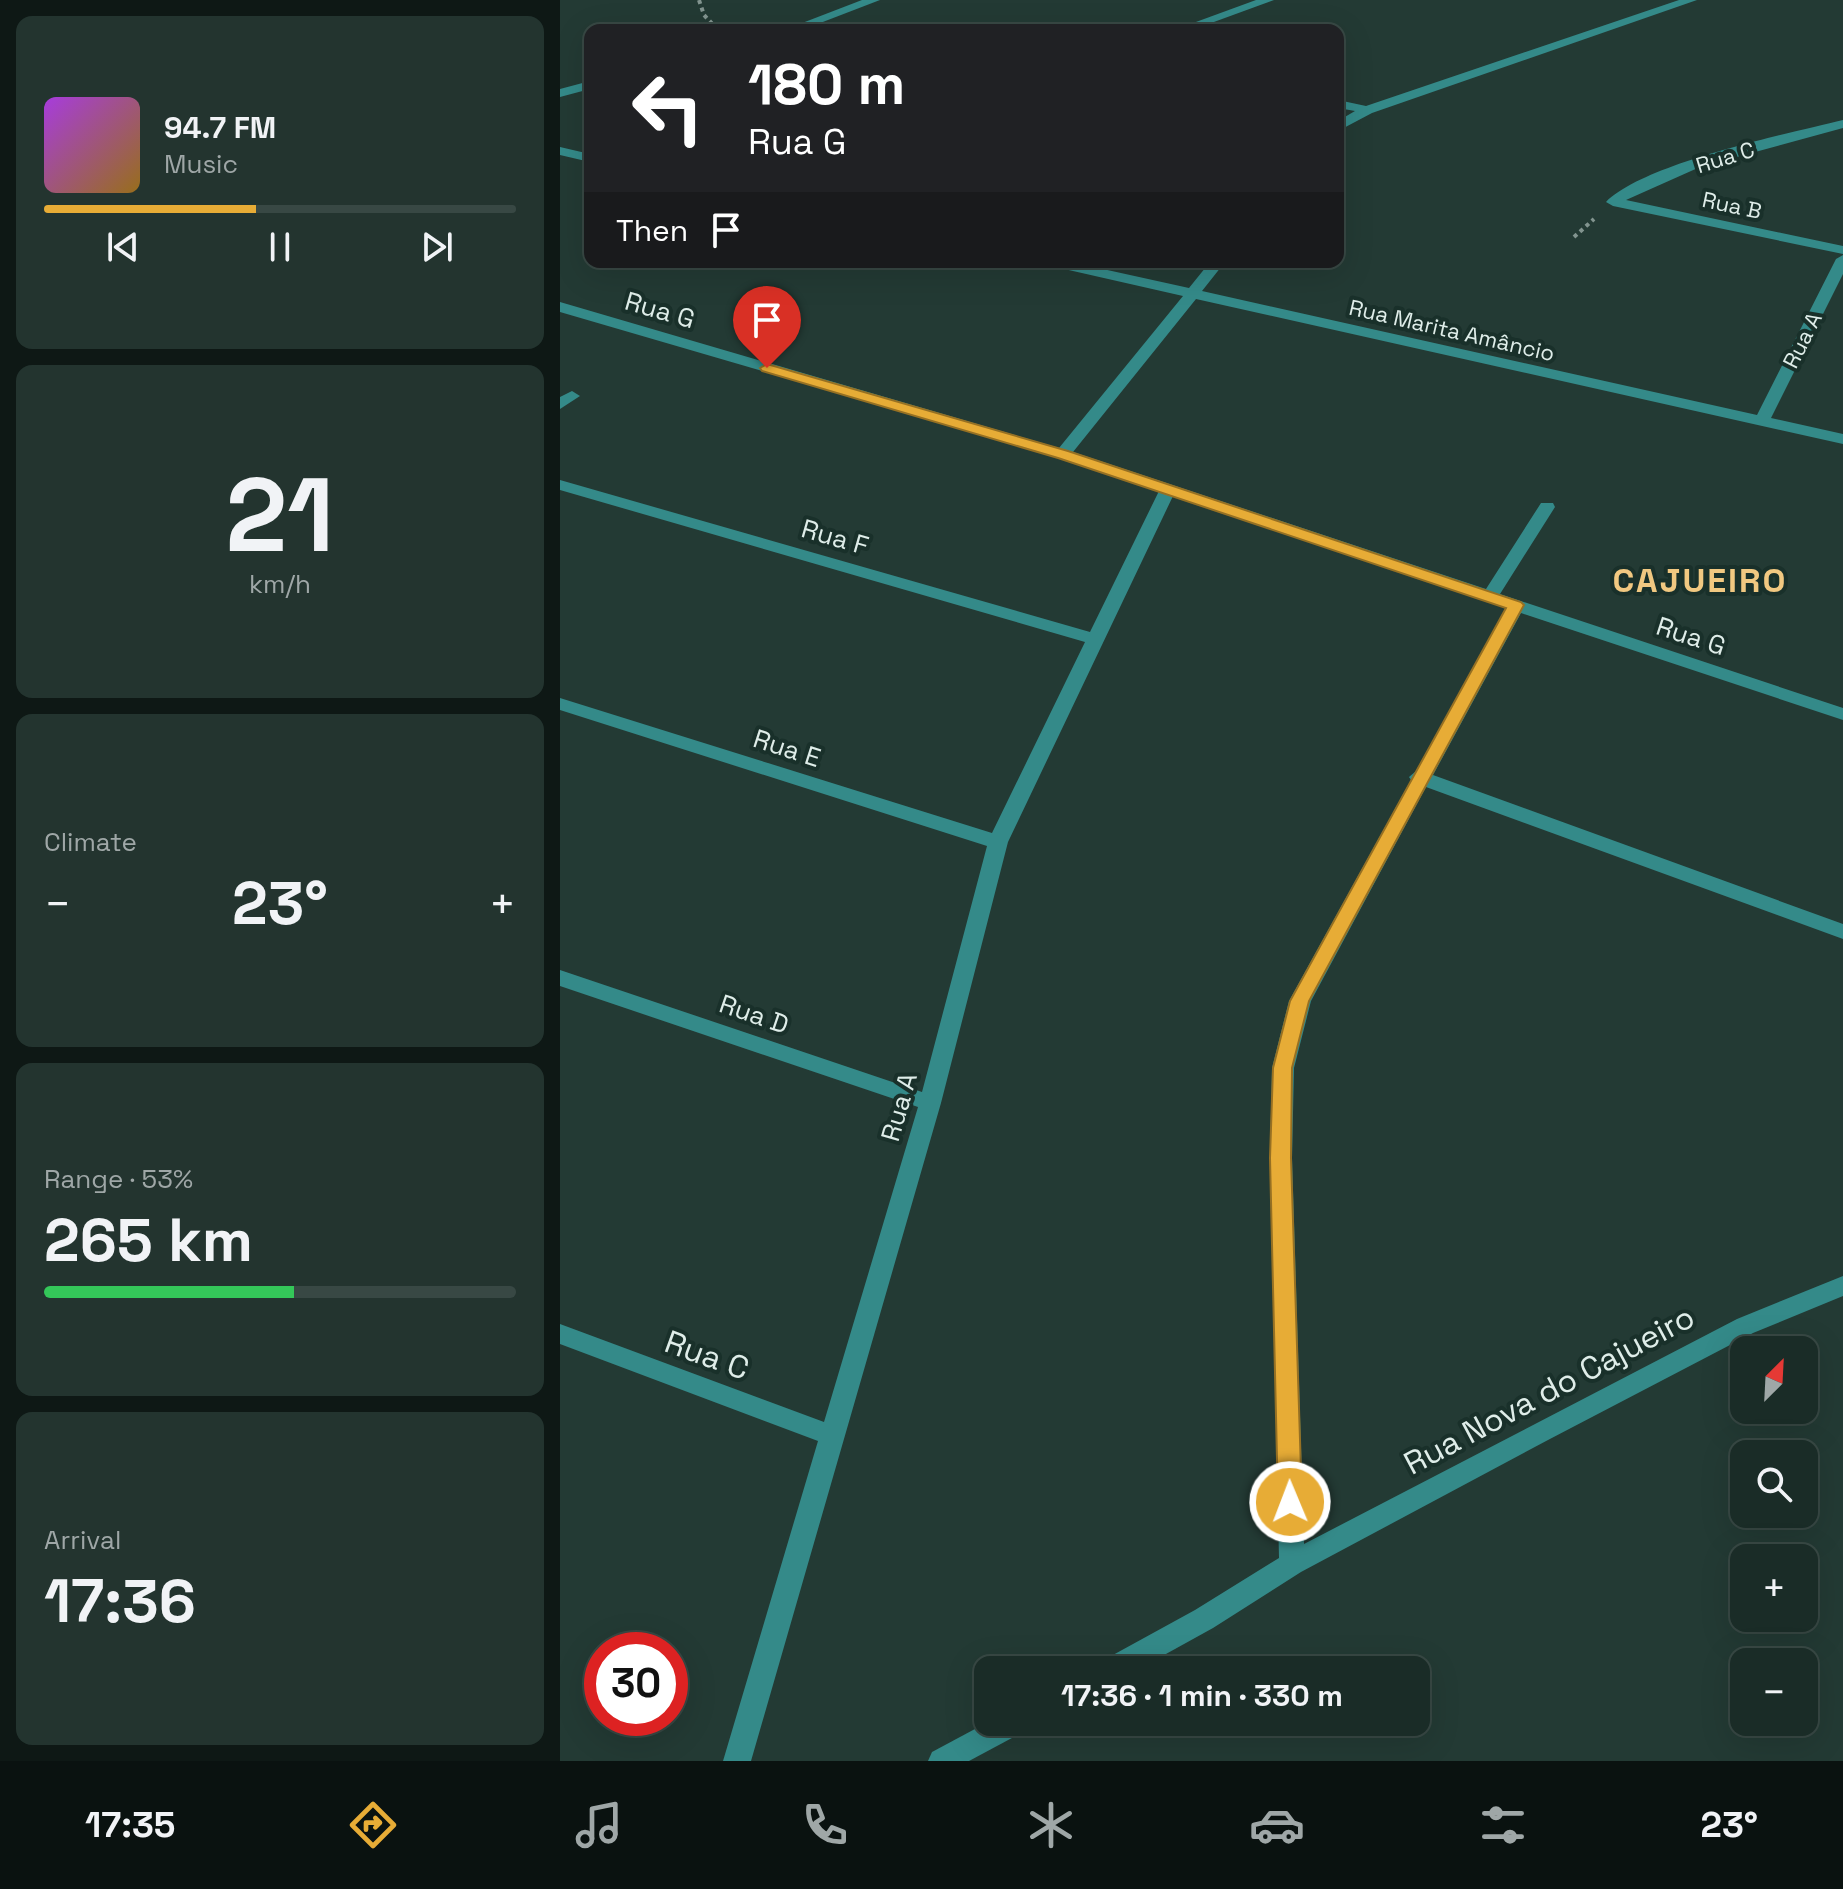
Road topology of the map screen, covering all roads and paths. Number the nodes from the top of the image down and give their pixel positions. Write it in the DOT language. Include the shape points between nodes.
graph roads {
  1 [pos="699,0"];
  2 [pos="874,0"];
  3 [pos="1268,0"];
  4 [pos="1691,0"];
  5 [pos="712,24"];
  6 [pos="807,24"];
  7 [pos="1198,24"];
  8 [pos="584,87"];
  9 [pos="560,93"];
  10 [pos="1344,105"];
  11 [pos="1367,110"];
  12 [pos="1344,123"];
  13 [pos="1843,124"];
  14 [pos="560,151"];
  15 [pos="584,157"];
  16 [pos="1613,202"];
  17 [pos="1843,250"];
  18 [pos="1843,259"];
  19 [pos="1077,268"];
  20 [pos="1213,268"];
  21 [pos="1191,294"];
  22 [pos="560,307"];
  23 [pos="1762,421"];
  24 [pos="1843,439"];
  25 [pos="1063,454"];
  26 [pos="560,485"];
  27 [pos="1168,489"];
  28 [pos="1547,507"];
  29 [pos="1489,597"];
  30 [pos="1516,605"];
  31 [pos="1096,639"];
  32 [pos="560,704"];
  33 [pos="1843,714"];
  34 [pos="1419,777"];
  35 [pos="998,842"];
  36 [pos="1843,932"];
  37 [pos="563,983"];
  38 [pos="930,1103"];
  39 [pos="1843,1286"];
  40 [pos="560,1334"];
  41 [pos="831,1435"];
  42 [pos="1292,1564"];
  43 [pos="1137,1656"];
  44 [pos="990,1736"];
  45 [pos="946,1760"];
  46 [pos="737,1761"];
  1 -- 5 [label="path"];
  2 -- 6 [label="street"];
  3 -- 7 [label="street"];
  4 -- 11 [label="street"];
  8 -- 9 [label="street"];
  10 -- 11 [label="street"];
  11 -- 12 [label="street"];
  13 -- 16 [label="street, Rua C" via="1691,167"];
  14 -- 15 [label="street"];
  16 -- 17 [label="street, Rua B"];
  18 -- 23 [label="street, Rua A"];
  19 -- 21 [label="street, Rua Marita Amâncio"];
  20 -- 21 [label="street"];
  21 -- 23 [label="street, Rua Marita Amâncio"];
  21 -- 25 [label="street"];
  22 -- 25 [label="street, Rua G"];
  23 -- 24 [label="street, Rua Marita Amâncio"];
  25 -- 27 [label="street, Rua G"];
  26 -- 31 [label="street, Rua F"];
  27 -- 29 [label="street, Rua G"];
  27 -- 31 [label="street, Rua A"];
  28 -- 29 [label="street"];
  29 -- 30 [label="street, Rua G"];
  30 -- 33 [label="street, Rua G"];
  30 -- 34 [label="street"];
  31 -- 35 [label="street, Rua A"];
  32 -- 35 [label="street, Rua E"];
  34 -- 36 [label="street"];
  34 -- 42 [label="street" via="1300,1001 1283,1068"];
  35 -- 38 [label="street, Rua A"];
  37 -- 38 [label="street, Rua D"];
  38 -- 41 [label="street, Rua A"];
  39 -- 42 [label="street, Rua Nova do Cajueiro" via="1745,1326"];
  40 -- 41 [label="street, Rua C"];
  41 -- 46 [label="street, Rua A"];
  42 -- 43 [label="street, Rua Nova do Cajueiro"];
  44 -- 45 [label="street"];
}
